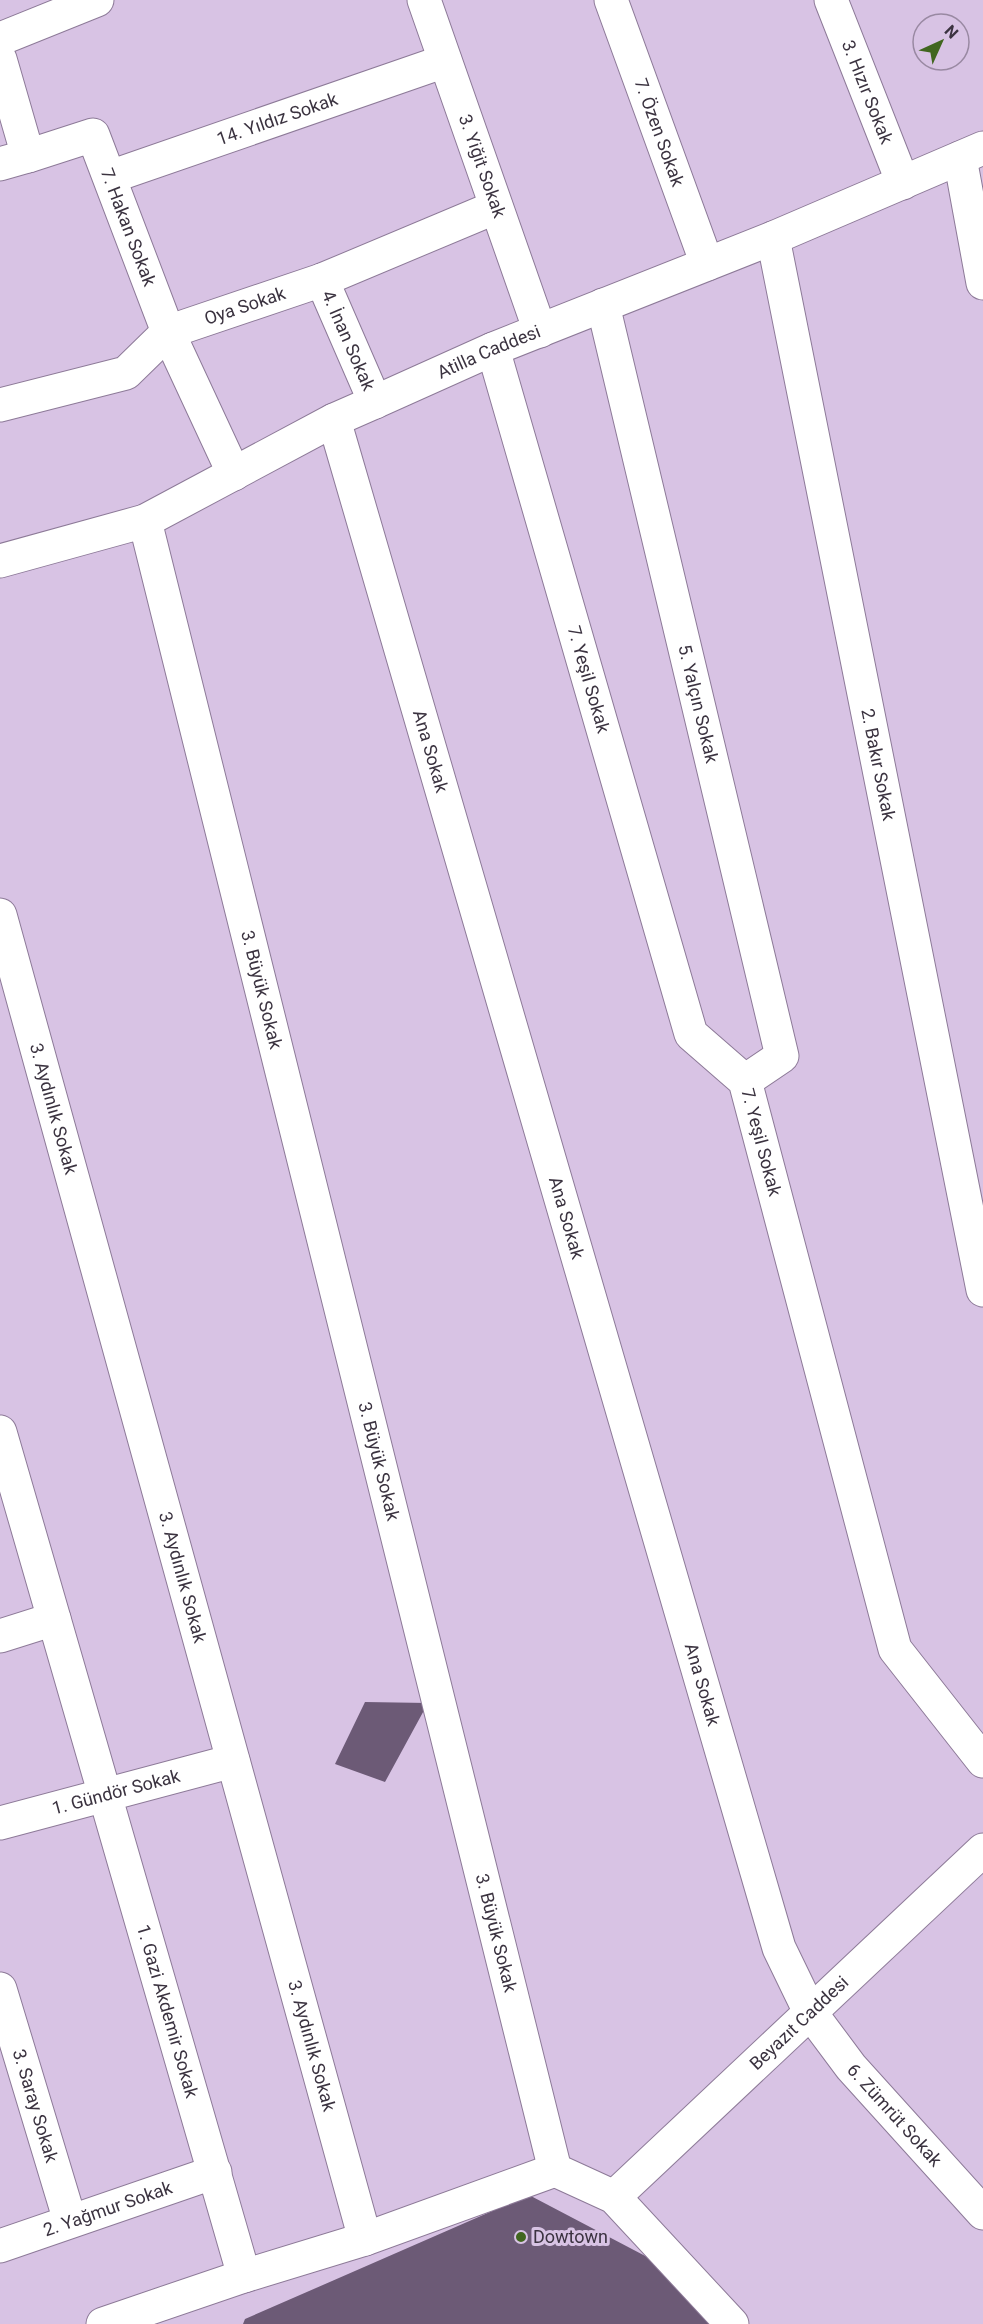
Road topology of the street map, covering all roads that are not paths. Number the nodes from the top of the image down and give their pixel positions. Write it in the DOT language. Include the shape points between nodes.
graph roads {
  1 [pos="97,0"];
  2 [pos="424,0"];
  3 [pos="611,0"];
  4 [pos="831,0"];
  5 [pos="0,39"];
  6 [pos="0,59"];
  7 [pos="445,61"];
  8 [pos="971,153"];
  9 [pos="14,160"];
  10 [pos="110,177"];
  11 [pos="903,183"];
  12 [pos="496,207"];
  13 [pos="773,238"];
  14 [pos="707,264"];
  15 [pos="322,280"];
  16 [pos="983,283"];
  17 [pos="603,305"];
  18 [pos="540,331"];
  19 [pos="168,332"];
  20 [pos="493,350"];
  21 [pos="375,402"];
  22 [pos="0,405"];
  23 [pos="334,420"];
  24 [pos="234,474"];
  25 [pos="145,521"];
  26 [pos="0,561"];
  27 [pos="2,929"];
  28 [pos="745,1081"];
  29 [pos="983,1290"];
  30 [pos="0,1432"];
  31 [pos="54,1619"];
  32 [pos="0,1636"];
  33 [pos="233,1761"];
  34 [pos="983,1761"];
  35 [pos="105,1794"];
  36 [pos="0,1823"];
  37 [pos="983,1850"];
  38 [pos="0,1989"];
  39 [pos="810,2012"];
  40 [pos="555,2170"];
  41 [pos="214,2172"];
  42 [pos="614,2197"];
  43 [pos="983,2213"];
  44 [pos="70,2222"];
  45 [pos="365,2239"];
  46 [pos="0,2246"];
  47 [pos="244,2276"];
  48 [pos="103,2324"];
  49 [pos="732,2324"];
  1 -- 5 [label="street"];
  2 -- 7 [label="street, 3. Yiğit Sokak"];
  3 -- 14 [label="street, 7. Özen Sokak"];
  4 -- 11 [label="street, 3. Hızır Sokak"];
  6 -- 9 [label="street, 7. Hakan Sokak"];
  7 -- 10 [label="street, 14. Yıldız Sokak"];
  7 -- 12 [label="street, 3. Yiğit Sokak"];
  8 -- 11 [label="street, Atilla Caddesi"];
  8 -- 16 [label="street"];
  9 -- 10 [label="street, 7. Hakan Sokak" via="93,135"];
  10 -- 19 [label="street, 7. Hakan Sokak"];
  11 -- 13 [label="street, Atilla Caddesi"];
  12 -- 15 [label="street, Oya Sokak"];
  12 -- 18 [label="street, 3. Yiğit Sokak"];
  13 -- 14 [label="street, Atilla Caddesi"];
  13 -- 29 [label="street, 2. Bakır Sokak"];
  14 -- 17 [label="street, Atilla Caddesi"];
  15 -- 19 [label="street, Oya Sokak"];
  15 -- 21 [label="street, 4. İnan Sokak"];
  17 -- 18 [label="street, Atilla Caddesi"];
  17 -- 28 [label="street, 5. Yalçın Sokak" via="782,1056"];
  18 -- 20 [label="street, Atilla Caddesi"];
  19 -- 22 [label="street, Oya Sokak" via="126,373"];
  19 -- 24 [label="street, 7. Hakan Sokak"];
  20 -- 21 [label="street, Atilla Caddesi"];
  20 -- 28 [label="street, 7. Yeşil Sokak" via="691,1034"];
  21 -- 23 [label="street, Atilla Caddesi"];
  23 -- 24 [label="street, Atilla Caddesi"];
  23 -- 39 [label="street, Ana Sokak" via="775,1936"];
  24 -- 25 [label="street, Atilla Caddesi"];
  25 -- 26 [label="street, Atilla Caddesi"];
  25 -- 40 [label="street, 3. Büyük Sokak"];
  27 -- 33 [label="street, 3. Aydınlık Sokak"];
  28 -- 34 [label="street, 7. Yeşil Sokak" via="895,1649"];
  30 -- 31 [label="street, 1. Gazi Akdemir Sokak"];
  31 -- 32 [label="street"];
  31 -- 35 [label="street, 1. Gazi Akdemir Sokak"];
  33 -- 35 [label="street, 1. Gündör Sokak"];
  33 -- 45 [label="street, 3. Aydınlık Sokak"];
  35 -- 36 [label="street, 1. Gündör Sokak"];
  35 -- 41 [label="street, 1. Gazi Akdemir Sokak"];
  37 -- 39 [label="street, Beyazıt Caddesi"];
  38 -- 44 [label="street, 3. Saray Sokak"];
  39 -- 42 [label="street, Beyazıt Caddesi"];
  39 -- 43 [label="street, 6. Zümrüt Sokak" via="851,2067"];
  40 -- 42 [label="street"];
  40 -- 45 [label="street"];
  41 -- 44 [label="street, 2. Yağmur Sokak"];
  41 -- 47 [label="street, 1. Gazi Akdemir Sokak"];
  42 -- 49 [label="street"];
  44 -- 46 [label="street, 2. Yağmur Sokak"];
  45 -- 47 [label="street"];
  47 -- 48 [label="street"];
}
